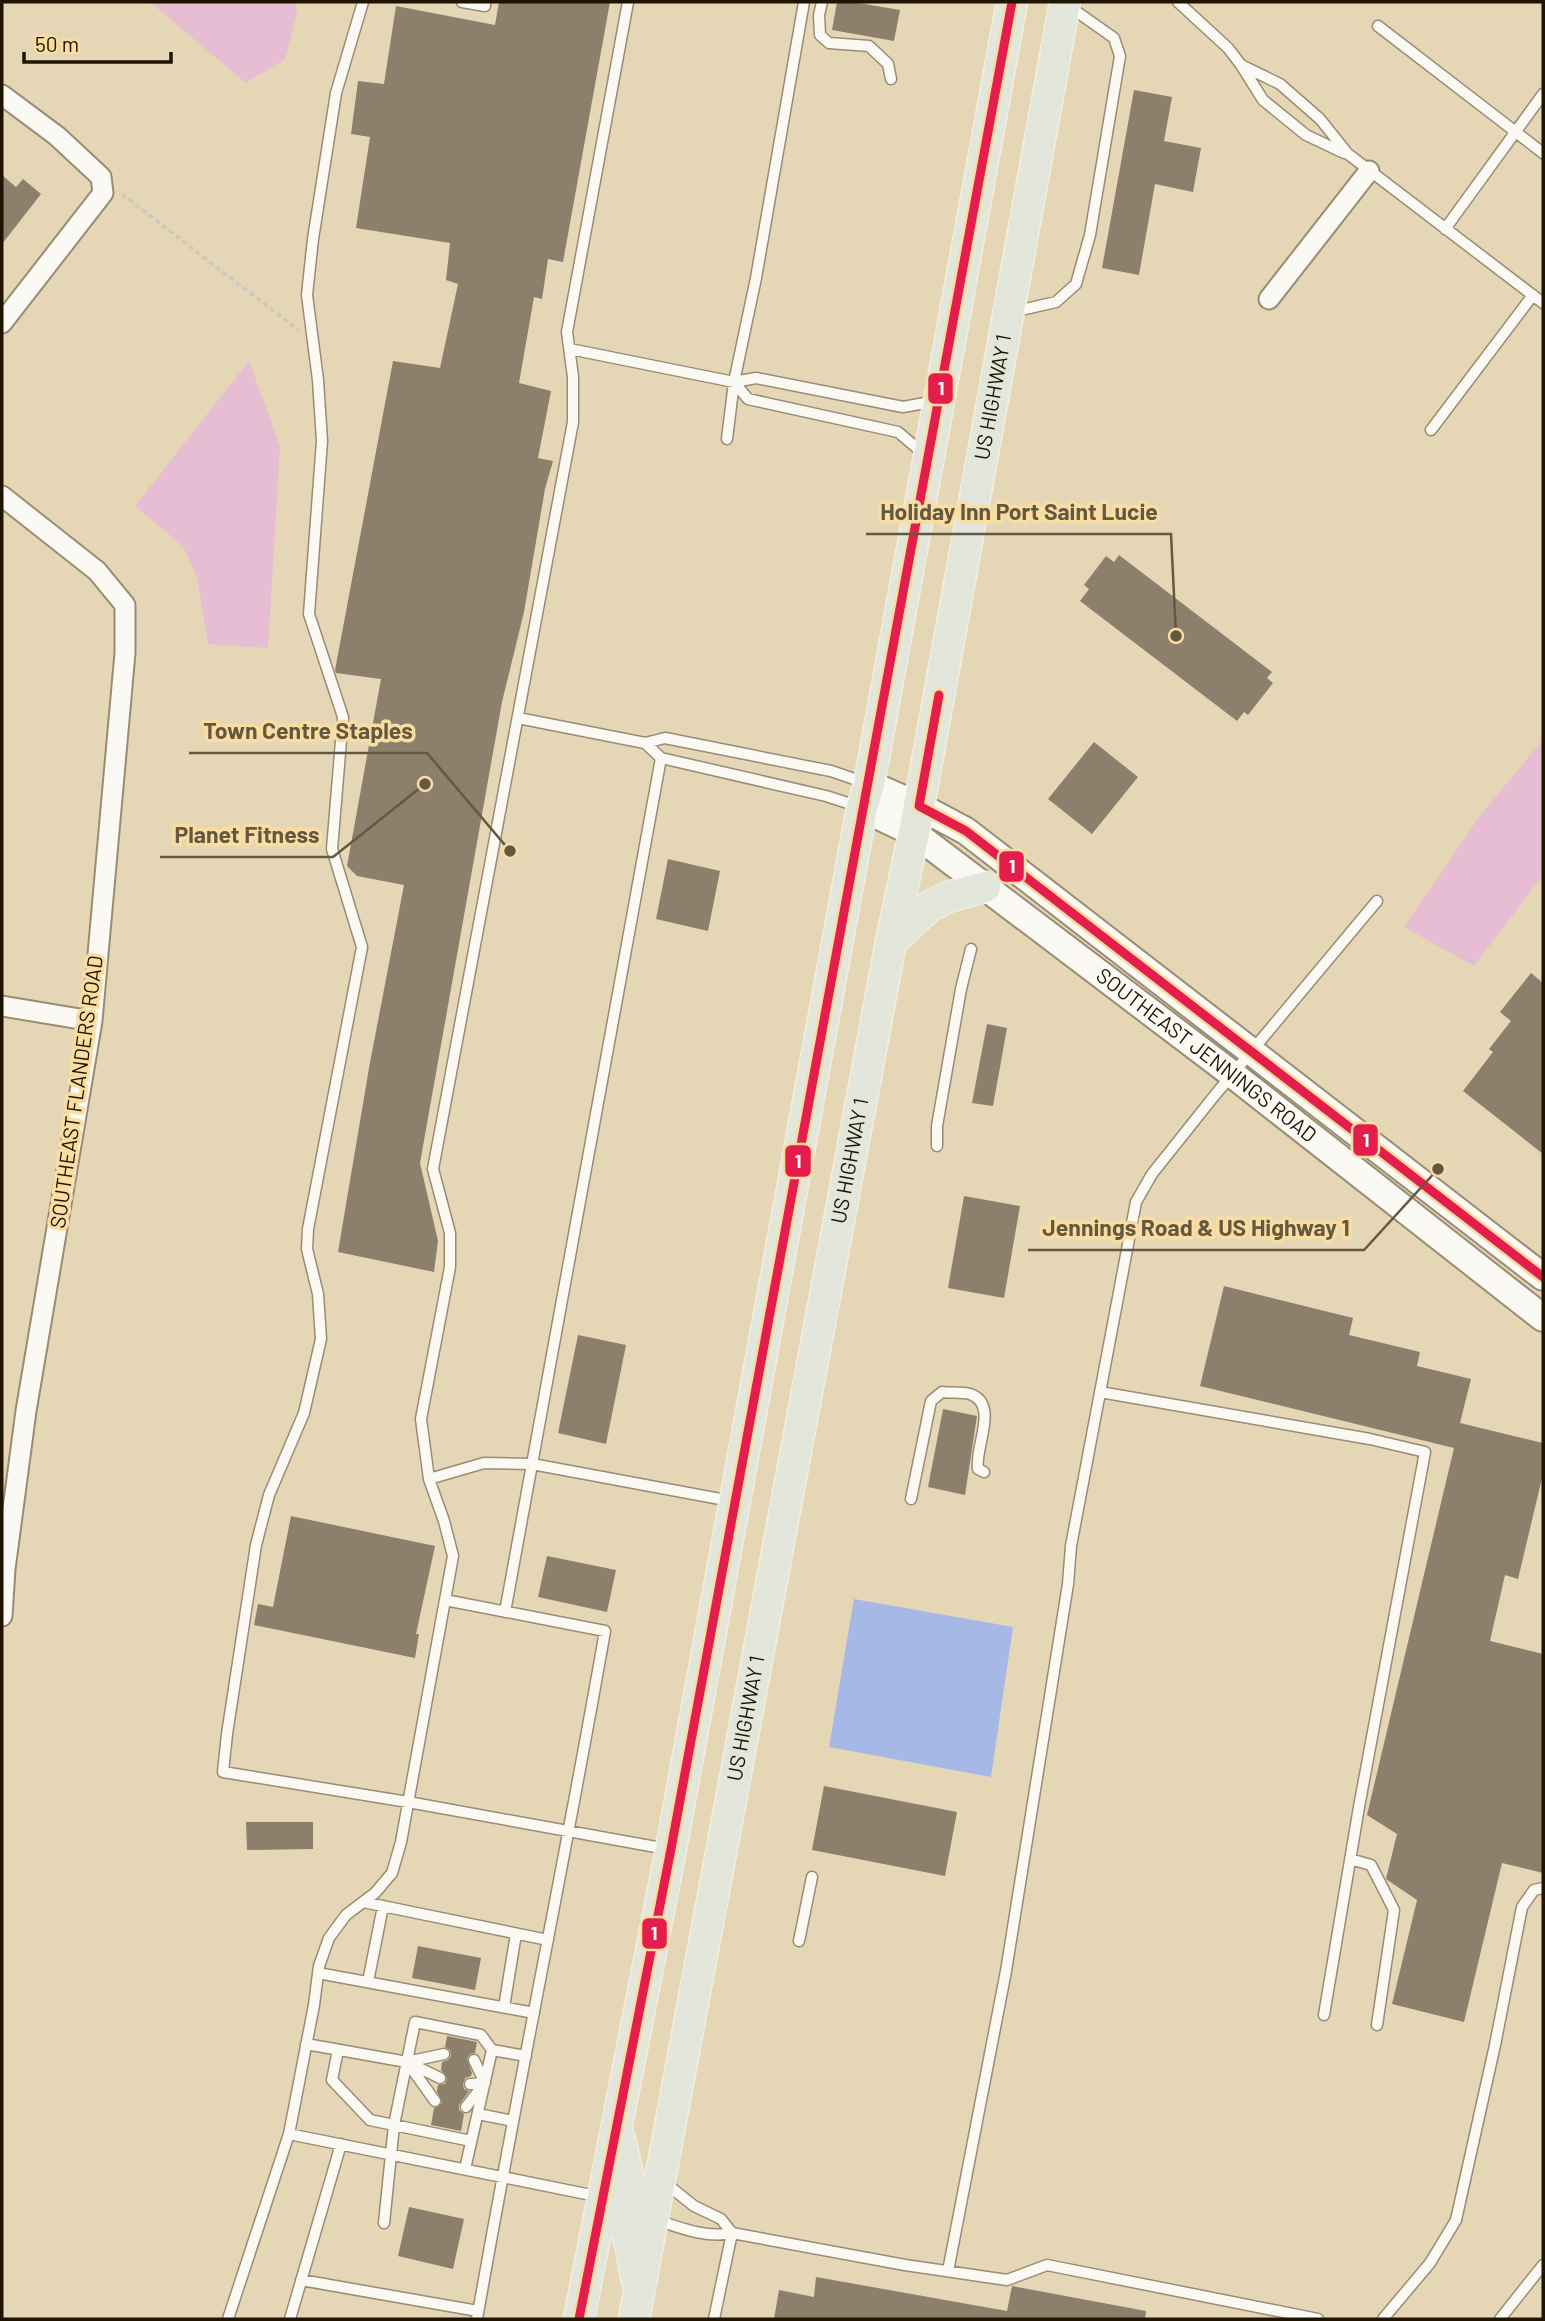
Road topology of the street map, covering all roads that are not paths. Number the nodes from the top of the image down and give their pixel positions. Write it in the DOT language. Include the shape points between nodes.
graph roads {
  1 [pos="363,2"];
  2 [pos="462,2"];
  3 [pos="485,2"];
  4 [pos="628,2"];
  5 [pos="804,2"];
  6 [pos="821,2"];
  7 [pos="1012,2"];
  8 [pos="1064,2"];
  9 [pos="1178,2"];
  10 [pos="1378,26"];
  11 [pos="1241,65"];
  12 [pos="891,79"];
  13 [pos="1543,94"];
  14 [pos="2,95"];
  15 [pos="1517,132"];
  16 [pos="1543,153"];
  17 [pos="1348,155"];
  18 [pos="1369,171"];
  19 [pos="1445,229"];
  20 [pos="1533,295"];
  21 [pos="1269,299"];
  22 [pos="1543,303"];
  23 [pos="1008,313"];
  24 [pos="2,323"];
  25 [pos="570,349"];
  26 [pos="734,382"];
  27 [pos="940,400"];
  28 [pos="1431,429"];
  29 [pos="727,439"];
  30 [pos="929,458"];
  31 [pos="2,496"];
  32 [pos="518,718"];
  33 [pos="645,743"];
  34 [pos="661,758"];
  35 [pos="865,796"];
  36 [pos="917,819"];
  37 [pos="985,887"];
  38 [pos="1377,901"];
  39 [pos="891,942"];
  40 [pos="971,949"];
  41 [pos="2,1006"];
  42 [pos="92,1021"];
  43 [pos="1251,1051"];
  44 [pos="1232,1074"];
  45 [pos="937,1146"];
  46 [pos="1543,1277"];
  47 [pos="1543,1318"];
  48 [pos="1100,1392"];
  49 [pos="532,1464"];
  50 [pos="984,1472"];
  51 [pos="429,1479"];
  52 [pos="911,1499"];
  53 [pos="735,1502"];
  54 [pos="445,1601"];
  55 [pos="505,1612"];
  56 [pos="2,1616"];
  57 [pos="408,1802"];
  58 [pos="570,1831"];
  59 [pos="671,1849"];
  60 [pos="1350,1859"];
  61 [pos="812,1877"];
  62 [pos="1543,1888"];
  63 [pos="363,1902"];
  64 [pos="383,1906"];
  65 [pos="516,1934"];
  66 [pos="548,1940"];
  67 [pos="799,1941"];
  68 [pos="318,1973"];
  69 [pos="368,1982"];
  70 [pos="505,2007"];
  71 [pos="534,2012"];
  72 [pos="1324,2015"];
  73 [pos="1377,2025"];
  74 [pos="306,2044"];
  75 [pos="338,2050"];
  76 [pos="492,2050"];
  77 [pos="444,2054"];
  78 [pos="526,2056"];
  79 [pos="474,2060"];
  80 [pos="407,2062"];
  81 [pos="440,2078"];
  82 [pos="485,2083"];
  83 [pos="470,2084"];
  84 [pos="435,2101"];
  85 [pos="466,2106"];
  86 [pos="478,2114"];
  87 [pos="513,2121"];
  88 [pos="394,2125"];
  89 [pos="618,2129"];
  90 [pos="289,2134"];
  91 [pos="471,2141"];
  92 [pos="341,2144"];
  93 [pos="391,2155"];
  94 [pos="465,2169"];
  95 [pos="502,2177"];
  96 [pos="660,2180"];
  97 [pos="603,2202"];
  98 [pos="653,2219"];
  99 [pos="384,2223"];
  100 [pos="732,2233"];
  101 [pos="1543,2265"];
  102 [pos="948,2271"];
  103 [pos="301,2280"];
  104 [pos="636,2307"];
  105 [pos="477,2315"];
  106 [pos="228,2319"];
  107 [pos="289,2319"];
  108 [pos="579,2319"];
  109 [pos="714,2319"];
  110 [pos="1318,2319"];
  111 [pos="1383,2319"];
  112 [pos="1500,2319"];
  1 -- 57 [label="lane" via="336,93 307,295 321,441 309,614 343,718 332,849 362,947 308,1229 321,1339 304,1413 269,1495 256,1545 223,1772"];
  2 -- 3 [label="lane" via="485,6"];
  4 -- 25 [label="lane" via="567,332"];
  5 -- 26 [label="lane"];
  6 -- 12 [label="lane" via="820,35 829,43 869,47 888,64"];
  7 -- 27 [label="main road"];
  8 -- 23 [label="main road, US HIGHWAY 1"];
  8 -- 23 [label="lane" via="1114,38 1120,56 1090,235 1076,284 1056,302"];
  9 -- 11 [label="lane"];
  10 -- 15 [label="lane"];
  11 -- 17 [label="lane" via="1280,84 1320,119"];
  11 -- 17 [label="lane" via="1263,100 1306,135"];
  13 -- 15 [label="lane"];
  14 -- 24 [label="street" via="57,136 102,185"];
  15 -- 16 [label="lane"];
  15 -- 19 [label="lane"];
  17 -- 18 [label="lane"];
  18 -- 19 [label="lane"];
  18 -- 21 [label="street"];
  19 -- 20 [label="lane"];
  20 -- 22 [label="lane"];
  20 -- 28 [label="lane"];
  23 -- 36 [label="main road, US HIGHWAY 1"];
  25 -- 26 [label="lane"];
  25 -- 32 [label="lane" via="573,422"];
  26 -- 27 [label="lane" via="756,378 903,407"];
  26 -- 29 [label="lane"];
  26 -- 30 [label="lane" via="748,399 898,432"];
  27 -- 30 [label="main road"];
  30 -- 35 [label="main road"];
  31 -- 42 [label="street, SOUTHEAST FLANDERS ROAD" via="97,571 125,605 125,653"];
  32 -- 33 [label="lane"];
  32 -- 51 [label="lane" via="433,1169 450,1233 450,1266 421,1419"];
  33 -- 34 [label="lane"];
  33 -- 35 [label="lane" via="664,738 831,771"];
  34 -- 35 [label="lane" via="826,796"];
  34 -- 49 [label="lane"];
  35 -- 36 [label="street, SOUTHEAST JENNINGS ROAD"];
  35 -- 53 [label="main road"];
  36 -- 37 [label="street, SOUTHEAST JENNINGS ROAD"];
  36 -- 39 [label="main road, US HIGHWAY 1"];
  36 -- 43 [label="street, SOUTHEAST JENNINGS ROAD" via="967,831"];
  37 -- 39 [label="main road" via="930,906"];
  37 -- 44 [label="street, SOUTHEAST JENNINGS ROAD"];
  38 -- 43 [label="lane"];
  39 -- 96 [label="main road, US HIGHWAY 1"];
  40 -- 45 [label="lane"];
  41 -- 42 [label="street"];
  42 -- 56 [label="street, SOUTHEAST FLANDERS ROAD" via="26,1411"];
  43 -- 44 [label="lane"];
  43 -- 46 [label="street, SOUTHEAST JENNINGS ROAD"];
  44 -- 47 [label="street, SOUTHEAST JENNINGS ROAD"];
  44 -- 48 [label="lane" via="1152,1174 1136,1202"];
  48 -- 60 [label="lane" via="1370,1438 1425,1452"];
  48 -- 102 [label="lane" via="1071,1545 1006,1971"];
  49 -- 51 [label="lane" via="484,1463"];
  49 -- 53 [label="lane"];
  49 -- 55 [label="lane"];
  50 -- 52 [label="lane" via="976,1460 986,1415 981,1401 971,1394 942,1392 931,1401"];
  51 -- 54 [label="lane" via="453,1556"];
  53 -- 59 [label="main road"];
  54 -- 55 [label="lane"];
  54 -- 57 [label="lane"];
  55 -- 58 [label="lane" via="605,1631"];
  57 -- 58 [label="lane"];
  57 -- 63 [label="lane" via="392,1873"];
  58 -- 59 [label="lane"];
  58 -- 66 [label="lane"];
  59 -- 89 [label="main road"];
  60 -- 72 [label="lane"];
  60 -- 73 [label="lane" via="1371,1865 1394,1910"];
  61 -- 67 [label="lane"];
  62 -- 111 [label="lane" via="1534,1890 1522,1907 1456,2220 1430,2263"];
  63 -- 64 [label="lane"];
  63 -- 68 [label="lane" via="329,1938"];
  64 -- 65 [label="lane"];
  64 -- 69 [label="lane"];
  65 -- 66 [label="lane"];
  65 -- 70 [label="lane"];
  66 -- 71 [label="lane"];
  68 -- 69 [label="lane"];
  68 -- 74 [label="lane"];
  69 -- 70 [label="lane"];
  70 -- 71 [label="lane"];
  71 -- 78 [label="lane"];
  74 -- 75 [label="lane"];
  74 -- 90 [label="lane"];
  75 -- 80 [label="lane"];
  75 -- 88 [label="lane" via="332,2080 370,2120"];
  76 -- 78 [label="lane"];
  76 -- 80 [label="lane" via="481,2035 415,2022"];
  76 -- 82 [label="lane"];
  77 -- 80 [label="lane"];
  78 -- 87 [label="lane"];
  79 -- 82 [label="lane"];
  80 -- 81 [label="lane"];
  80 -- 84 [label="lane"];
  80 -- 88 [label="lane"];
  82 -- 83 [label="lane"];
  82 -- 85 [label="lane"];
  82 -- 86 [label="lane"];
  86 -- 87 [label="lane"];
  86 -- 91 [label="lane"];
  87 -- 95 [label="lane"];
  88 -- 91 [label="lane"];
  88 -- 93 [label="lane"];
  89 -- 97 [label="main road"];
  89 -- 98 [label="main road" via="632,2192"];
  90 -- 92 [label="lane"];
  90 -- 106 [label="lane"];
  91 -- 94 [label="lane"];
  92 -- 93 [label="lane"];
  92 -- 103 [label="lane"];
  93 -- 94 [label="lane"];
  93 -- 99 [label="lane"];
  94 -- 95 [label="lane"];
  95 -- 97 [label="lane"];
  95 -- 105 [label="lane"];
  96 -- 98 [label="main road, US HIGHWAY 1"];
  96 -- 100 [label="lane" via="694,2206 721,2219"];
  97 -- 104 [label="main road" via="627,2230"];
  97 -- 108 [label="main road"];
  98 -- 100 [label="lane" via="720,2236"];
  98 -- 104 [label="main road, US HIGHWAY 1"];
  100 -- 102 [label="lane"];
  100 -- 109 [label="lane"];
  101 -- 112 [label="lane"];
  102 -- 110 [label="lane" via="1007,2280 1047,2265"];
  103 -- 105 [label="lane"];
  103 -- 107 [label="lane"];
}
